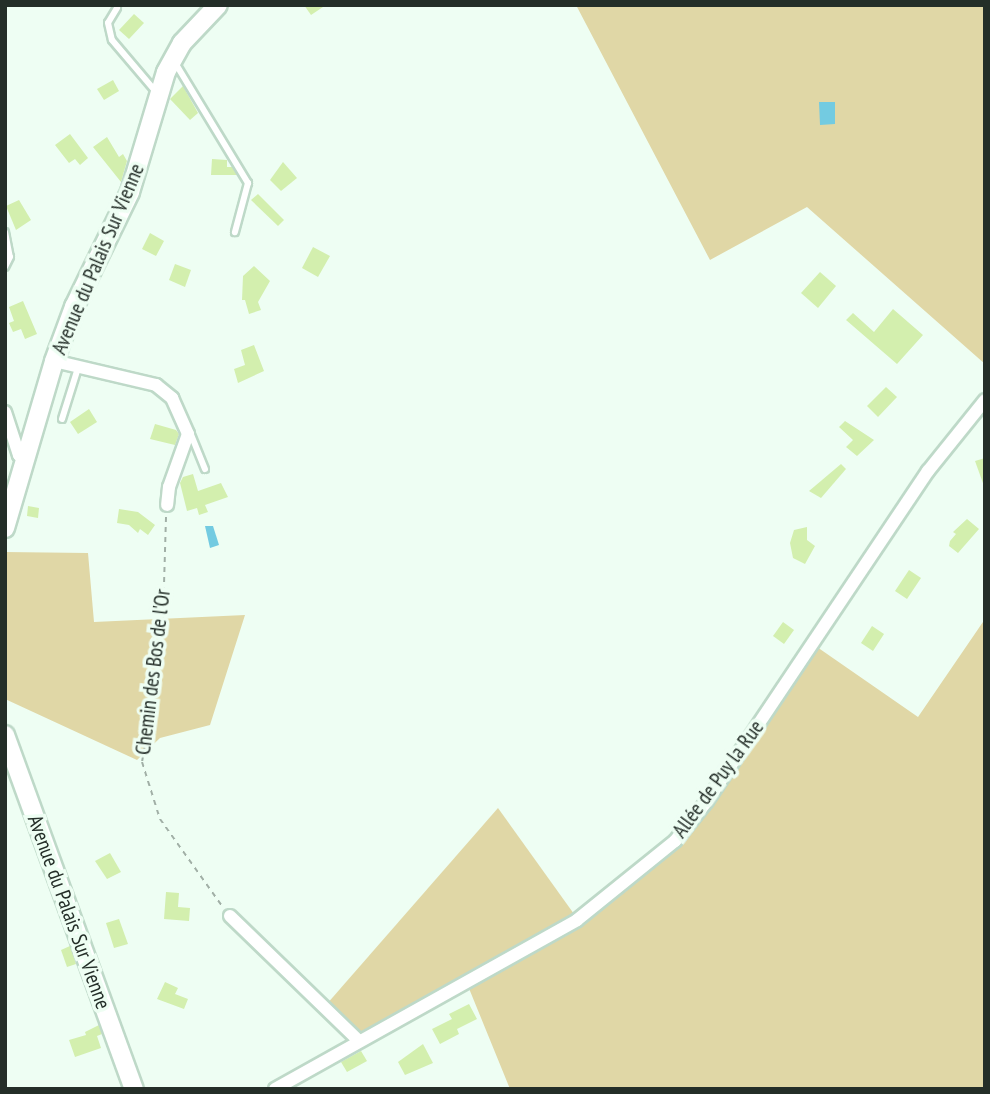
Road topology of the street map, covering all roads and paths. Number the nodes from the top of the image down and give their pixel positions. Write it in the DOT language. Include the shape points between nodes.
graph roads {
  1 [pos="218,5"];
  2 [pos="117,8"];
  3 [pos="173,59"];
  4 [pos="159,94"];
  5 [pos="5,232"];
  6 [pos="235,232"];
  7 [pos="5,267"];
  8 [pos="54,361"];
  9 [pos="78,368"];
  10 [pos="985,400"];
  11 [pos="5,412"];
  12 [pos="62,419"];
  13 [pos="187,427"];
  14 [pos="26,460"];
  15 [pos="205,469"];
  16 [pos="167,505"];
  17 [pos="5,528"];
  18 [pos="6,739"];
  19 [pos="230,916"];
  20 [pos="359,1041"];
  21 [pos="291,1085"];
  22 [pos="134,1089"];
  23 [pos="275,1089"];
  1 -- 3 [label="main road, Avenue du Palais Sur Vienne"];
  2 -- 4 [label="lane" via="108,23 112,40"];
  3 -- 4 [label="main road, Avenue du Palais Sur Vienne"];
  3 -- 6 [label="lane" via="248,183"];
  4 -- 8 [label="main road, Avenue du Palais Sur Vienne" via="134,183 74,307"];
  5 -- 7 [label="lane" via="10,257"];
  8 -- 9 [label="street"];
  8 -- 14 [label="main road, Avenue du Palais Sur Vienne"];
  9 -- 12 [label="lane"];
  9 -- 13 [label="street" via="145,381 165,390"];
  10 -- 20 [label="street, Allée de Puy la Rue" via="928,471 707,801 675,841 577,920"];
  11 -- 14 [label="street" via="17,452"];
  13 -- 15 [label="lane"];
  13 -- 16 [label="street"];
  14 -- 17 [label="main road, Avenue du Palais Sur Vienne"];
  16 -- 19 [label="path, Chemin des Bos de l'Or" via="163,617 142,762 160,819"];
  18 -- 22 [label="main road, Avenue du Palais Sur Vienne"];
  19 -- 20 [label="street"];
  20 -- 21 [label="street, Allée de Puy la Rue"];
  21 -- 23 [label="street, Allée de Puy la Rue"];
}
